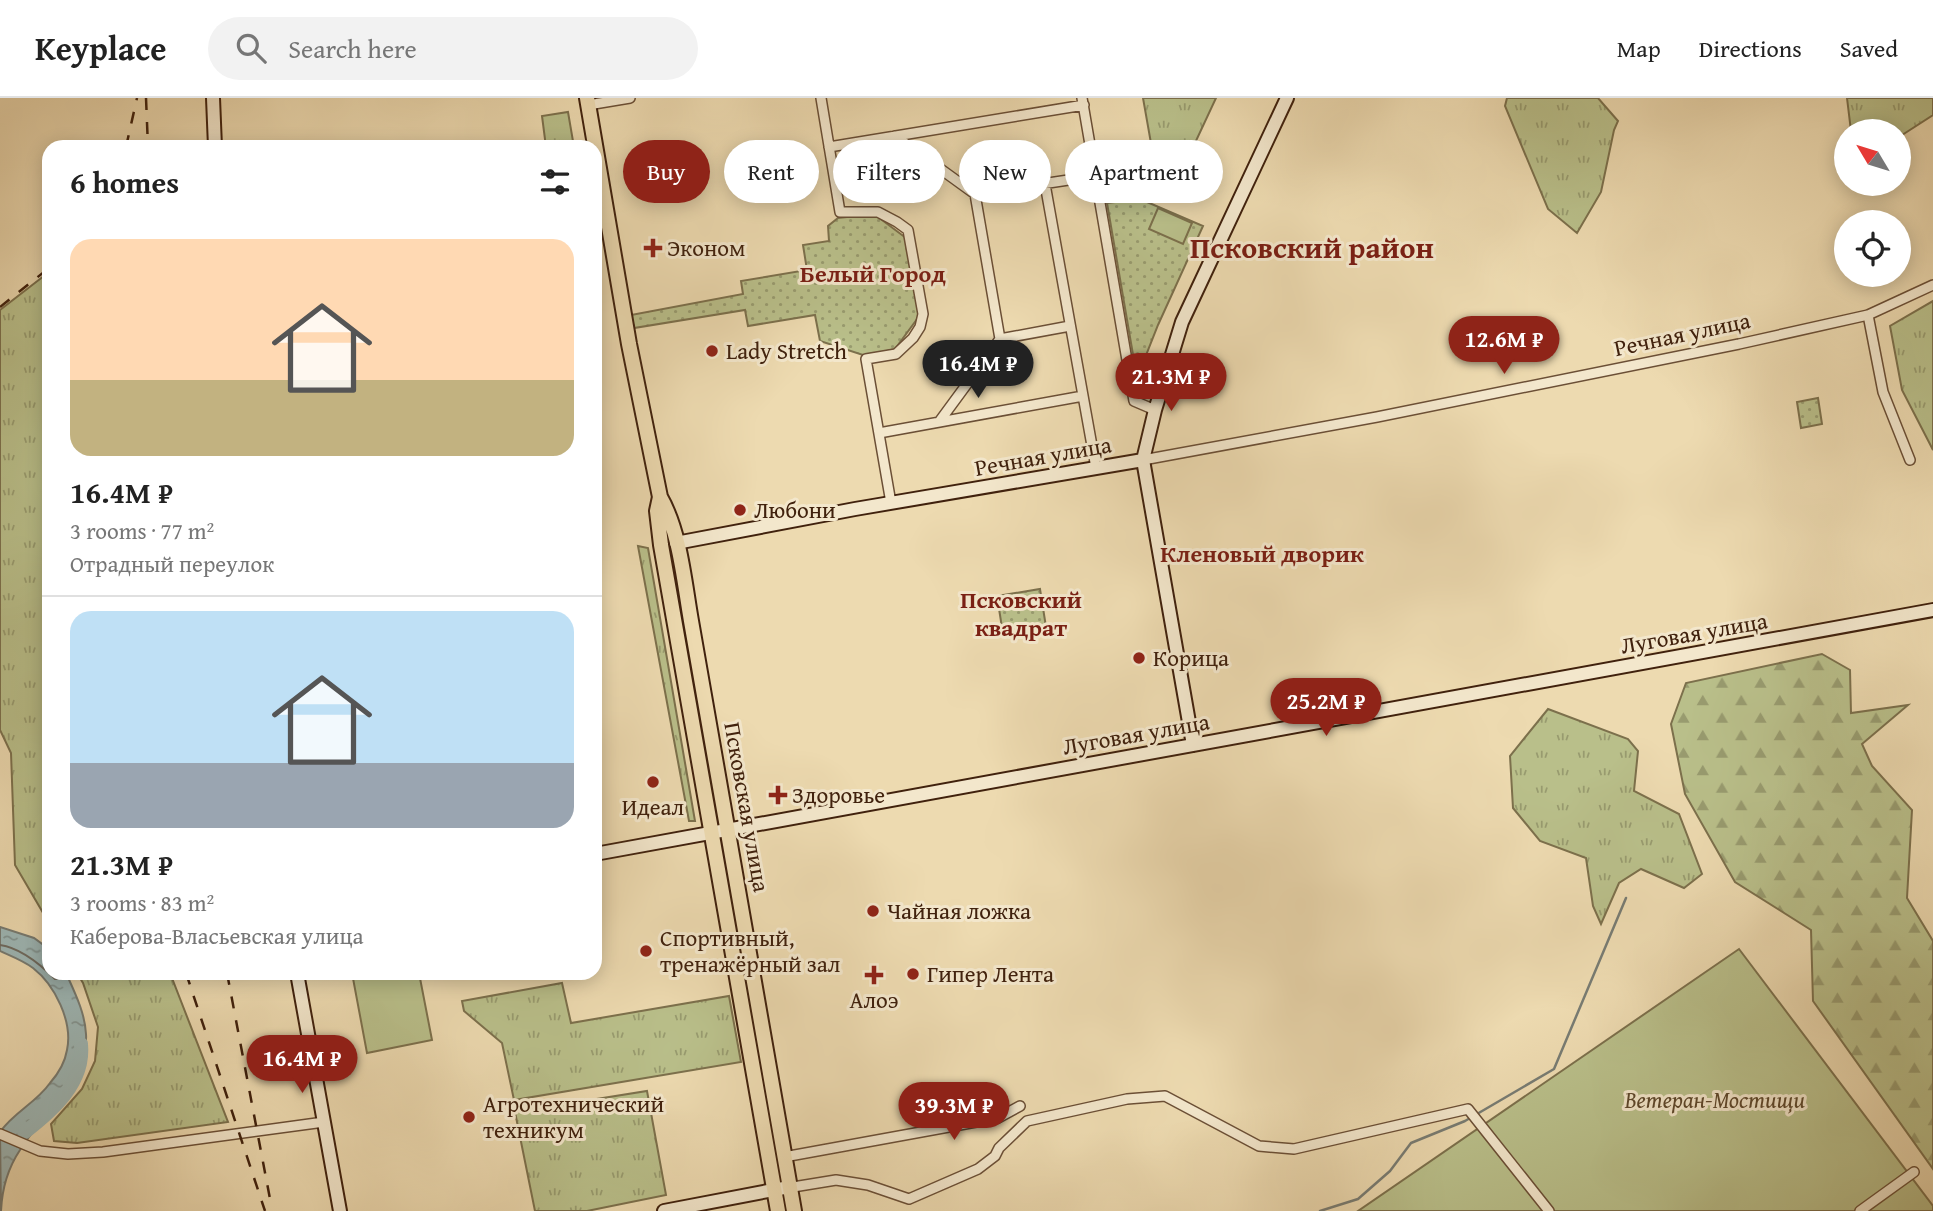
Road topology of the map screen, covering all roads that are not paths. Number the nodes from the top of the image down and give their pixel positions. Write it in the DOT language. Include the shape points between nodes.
graph roads {
  1 [pos="213,98"];
  2 [pos="630,98"];
  3 [pos="821,98"];
  4 [pos="1287,98"];
  5 [pos="587,101"];
  6 [pos="1083,102"];
  7 [pos="895,136"];
  8 [pos="215,140"];
  9 [pos="594,140"];
  10 [pos="1089,140"];
  11 [pos="829,147"];
  12 [pos="959,182"];
  13 [pos="602,188"];
  14 [pos="977,203"];
  15 [pos="1048,203"];
  16 [pos="1100,203"];
  17 [pos="1933,285"];
  18 [pos="1868,315"];
  19 [pos="1070,326"];
  20 [pos="1000,339"];
  21 [pos="1083,396"];
  22 [pos="1155,410"];
  23 [pos="939,422"];
  24 [pos="879,433"];
  25 [pos="1143,460"];
  26 [pos="1910,460"];
  27 [pos="1096,468"];
  28 [pos="660,497"];
  29 [pos="891,503"];
  30 [pos="683,541"];
  31 [pos="1933,610"];
  32 [pos="691,621"];
  33 [pos="675,622"];
  34 [pos="1193,745"];
  35 [pos="727,829"];
  36 [pos="712,831"];
  37 [pos="602,853"];
  38 [pos="298,980"];
  39 [pos="1020,1106"];
  40 [pos="324,1122"];
  41 [pos="0,1134"];
  42 [pos="784,1157"];
  43 [pos="1914,1172"];
  44 [pos="782,1188"];
  45 [pos="340,1211"];
  46 [pos="664,1211"];
  47 [pos="778,1211"];
  48 [pos="794,1211"];
  49 [pos="1549,1211"];
  50 [pos="1860,1211"];
  1 -- 8 [label="street"];
  2 -- 5 [label="street"];
  3 -- 11 [label="street"];
  4 -- 22 [label="street" via="1182,322"];
  5 -- 9 [label="main road, Псковская улица"];
  6 -- 7 [label="street"];
  6 -- 10 [label="street"];
  7 -- 11 [label="street"];
  7 -- 12 [label="street"];
  11 -- 24 [label="street" via="840,212 878,212 908,230 918,279 923,314 913,338 897,354 866,359"];
  13 -- 28 [label="main road, Псковская улица"];
  14 -- 20 [label="street"];
  15 -- 19 [label="street"];
  16 -- 22 [label="street" via="1134,401"];
  17 -- 18 [label="street, Речная улица"];
  18 -- 25 [label="street, Речная улица" via="1377,417"];
  18 -- 26 [label="street" via="1883,392"];
  19 -- 20 [label="street"];
  19 -- 21 [label="street"];
  20 -- 23 [label="street"];
  21 -- 23 [label="street"];
  21 -- 27 [label="street"];
  22 -- 25 [label="street"];
  23 -- 24 [label="street"];
  24 -- 29 [label="street"];
  25 -- 27 [label="street, Речная улица"];
  25 -- 34 [label="street"];
  27 -- 29 [label="street, Речная улица"];
  28 -- 30 [label="main road, Псковская улица"];
  28 -- 33 [label="main road, Псковская улица" via="660,545"];
  29 -- 30 [label="street, Речная улица"];
  30 -- 32 [label="main road, Псковская улица"];
  31 -- 34 [label="street, Луговая улица"];
  32 -- 33 [label="main road" via="682,628"];
  32 -- 35 [label="main road, Псковская улица"];
  33 -- 36 [label="main road, Псковская улица"];
  34 -- 35 [label="street, Луговая улица"];
  35 -- 36 [label="street, Луговая улица"];
  35 -- 42 [label="main road, Псковская улица"];
  36 -- 37 [label="street, Луговая улица"];
  36 -- 44 [label="main road, Псковская улица"];
  38 -- 40 [label="street"];
  39 -- 42 [label="street" via="998,1118"];
  40 -- 41 [label="street" via="68,1154 40,1151"];
  40 -- 45 [label="street"];
  42 -- 44 [label="main road, Псковская улица"];
  43 -- 50 [label="street"];
  44 -- 46 [label="street"];
  44 -- 47 [label="main road, Псковская улица"];
  44 -- 48 [label="main road, Псковская улица"];
  44 -- 49 [label="street" via="836,1180 909,1199 978,1169 1027,1121 1128,1099 1165,1096 1259,1146 1294,1149 1468,1109"];
}
